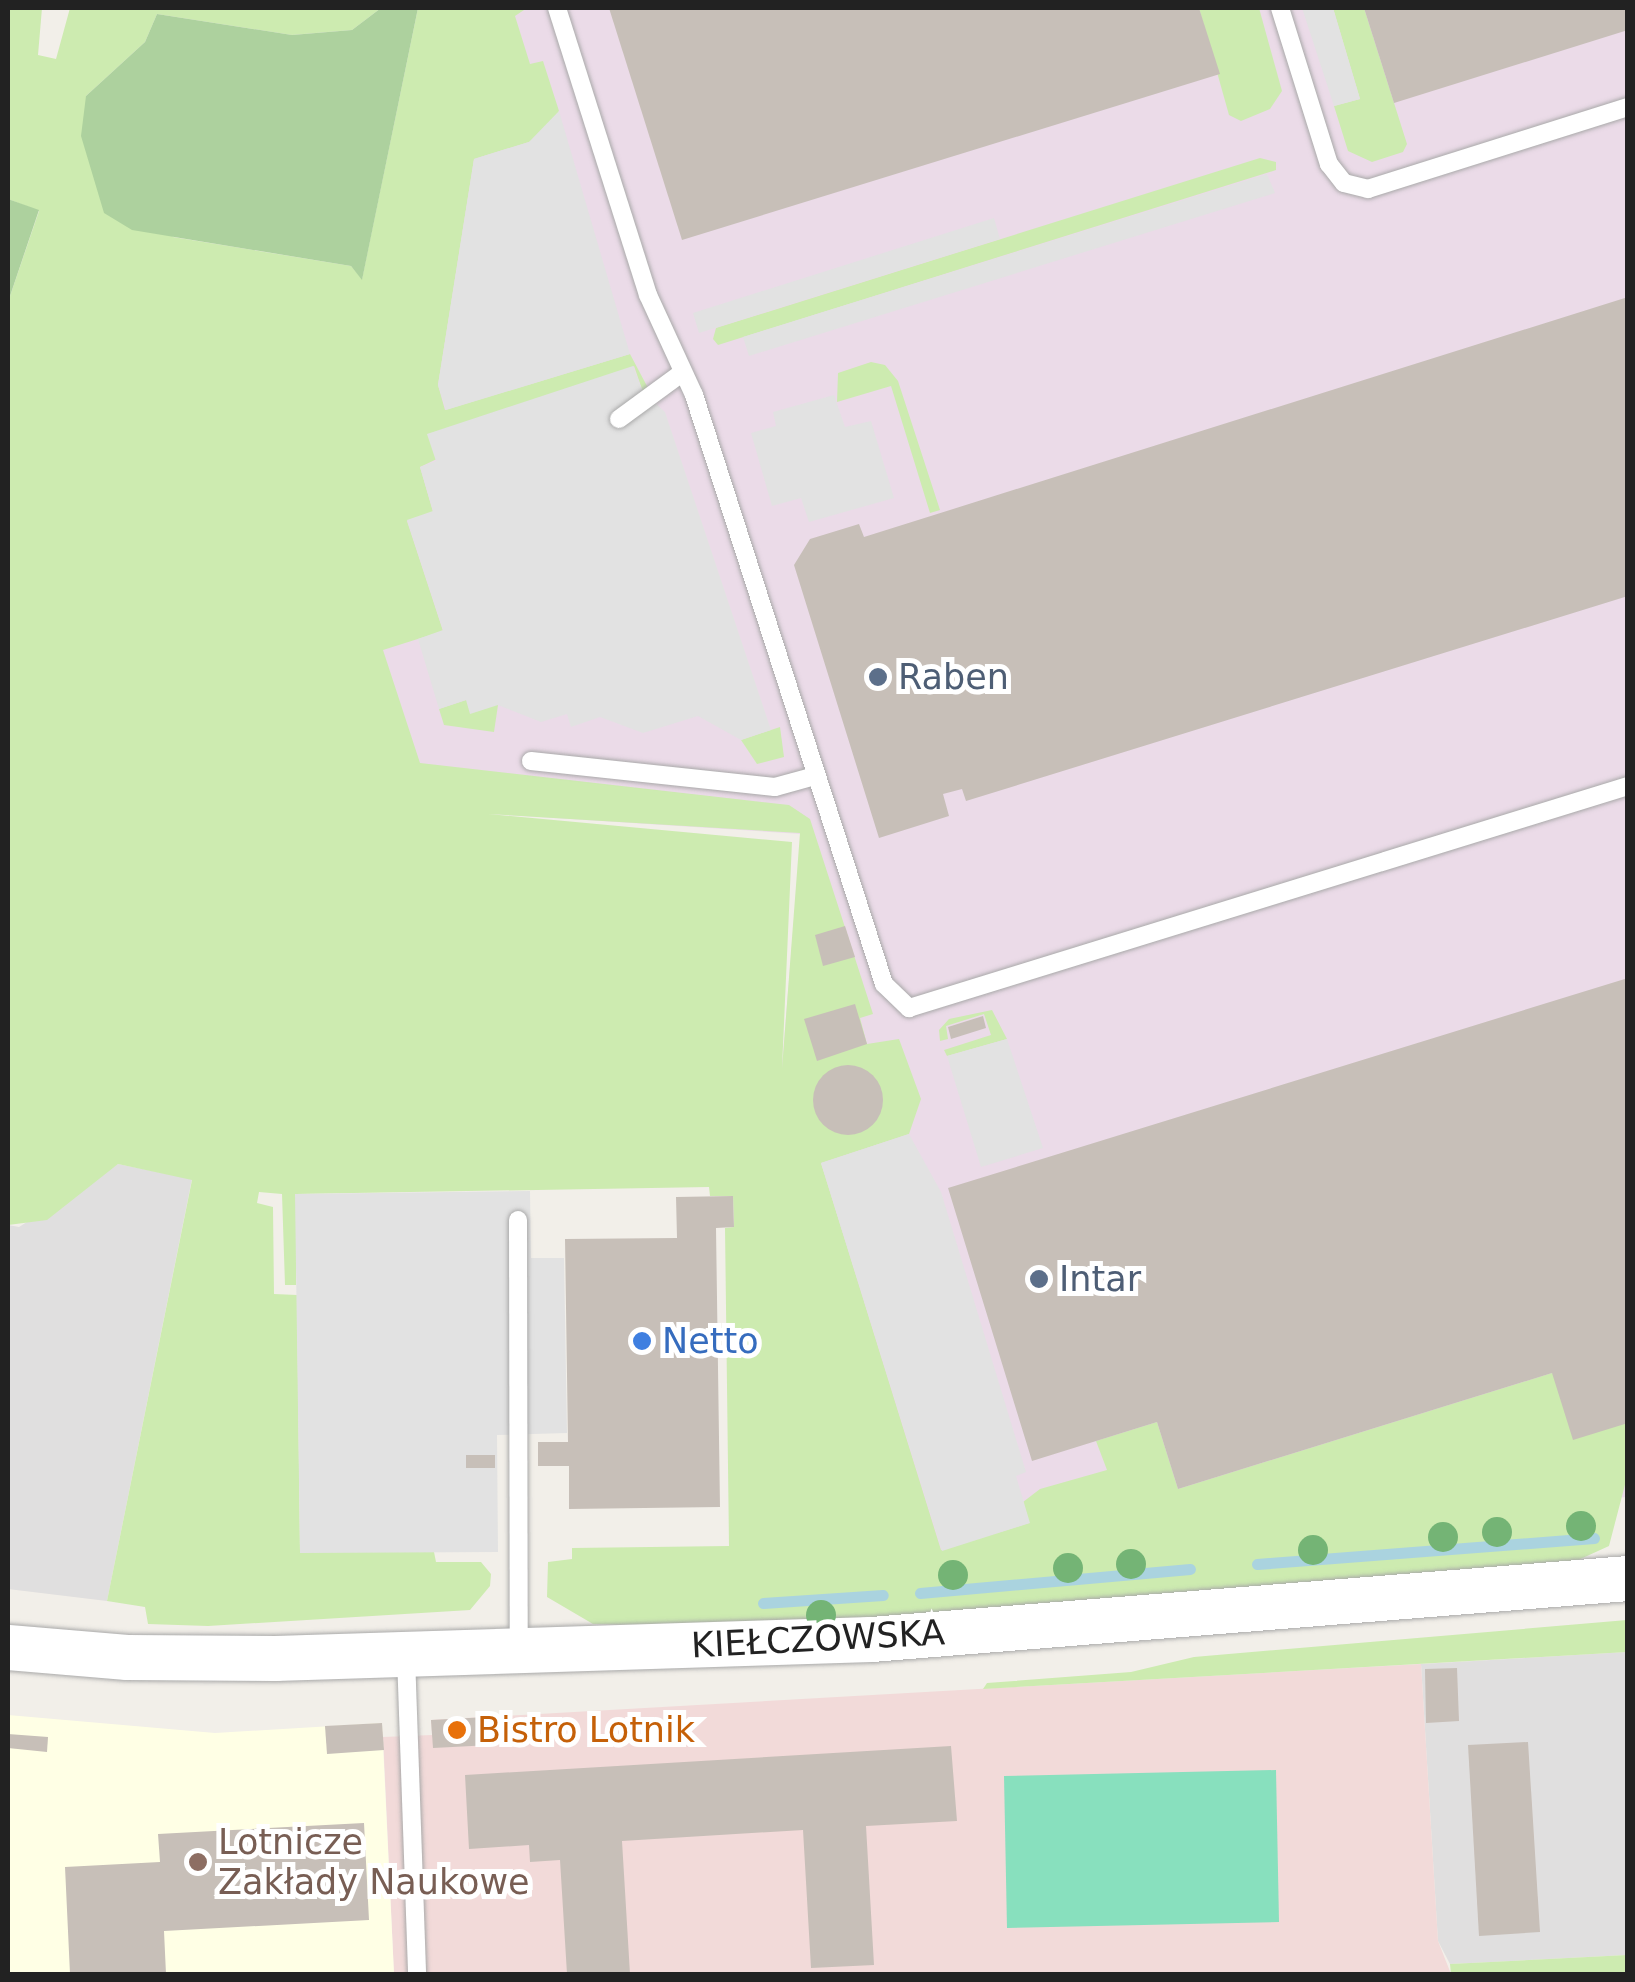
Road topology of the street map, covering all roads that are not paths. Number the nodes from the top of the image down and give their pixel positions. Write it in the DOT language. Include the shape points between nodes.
graph roads {
  1 [pos="556,8"];
  2 [pos="1280,8"];
  3 [pos="1628,107"];
  4 [pos="683,372"];
  5 [pos="620,419"];
  6 [pos="531,761"];
  7 [pos="815,776"];
  8 [pos="1628,786"];
  9 [pos="518,1220"];
  10 [pos="1628,1578"];
  11 [pos="8,1647"];
  12 [pos="519,1653"];
  13 [pos="406,1656"];
  14 [pos="417,1974"];
  1 -- 4 [label="lane" via="648,295"];
  2 -- 3 [label="lane" via="1329,164 1344,183 1368,189"];
  4 -- 5 [label="lane"];
  4 -- 7 [label="lane"];
  6 -- 7 [label="lane" via="775,788"];
  7 -- 8 [label="lane" via="884,984 909,1008"];
  9 -- 12 [label="lane"];
  10 -- 12 [label="street, KIEŁCZOWSKA" via="870,1639"];
  11 -- 13 [label="street, KIEŁCZOWSKA" via="145,1658"];
  12 -- 13 [label="street, KIEŁCZOWSKA"];
  13 -- 14 [label="lane"];
}
